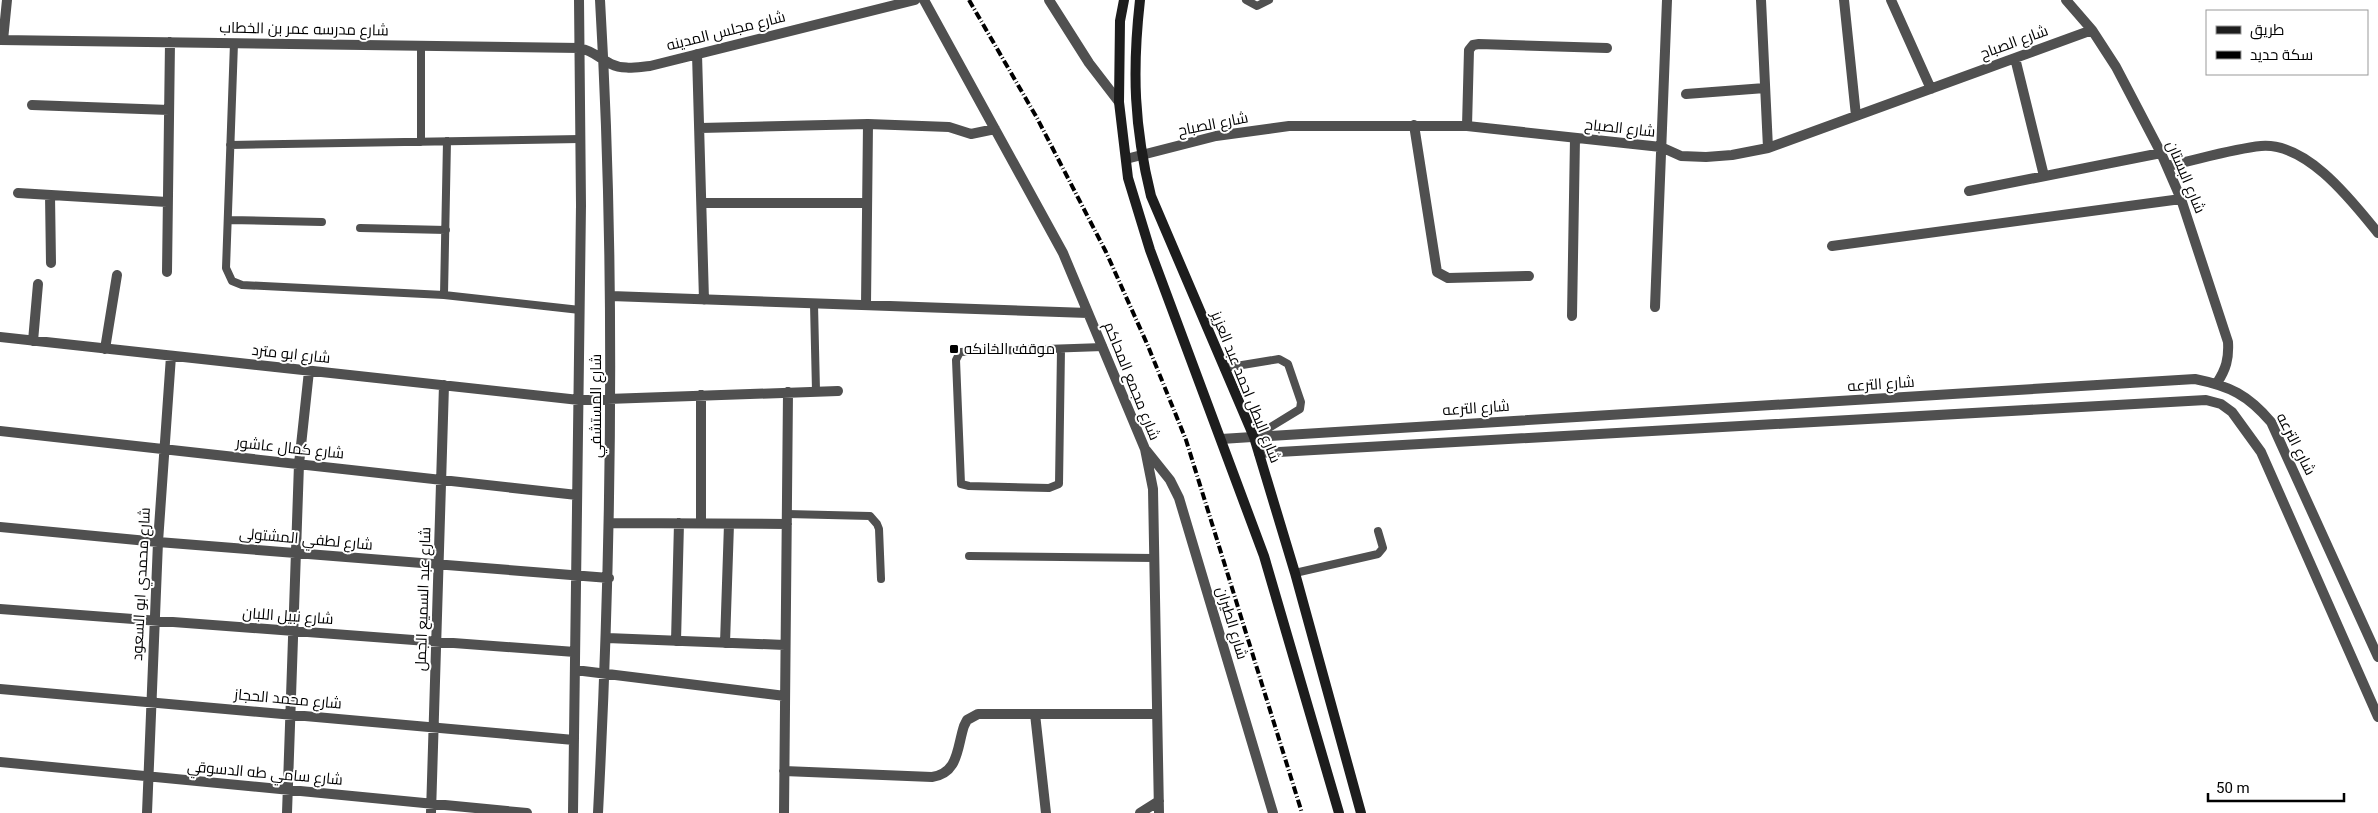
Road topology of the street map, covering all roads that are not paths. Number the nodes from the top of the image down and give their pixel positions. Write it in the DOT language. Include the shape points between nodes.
graph roads {
  1 [pos="7,0"];
  2 [pos="578,0"];
  3 [pos="600,0"];
  4 [pos="914,0"];
  5 [pos="924,0"];
  6 [pos="1049,0"];
  7 [pos="1124,0"];
  8 [pos="1140,0"];
  9 [pos="1246,0"];
  10 [pos="1269,0"];
  11 [pos="1667,0"];
  12 [pos="1762,0"];
  13 [pos="1844,0"];
  14 [pos="1891,0"];
  15 [pos="2066,0"];
  16 [pos="2074,5"];
  17 [pos="2092,30"];
  18 [pos="2,40"];
  19 [pos="170,42"];
  20 [pos="234,43"];
  21 [pos="421,46"];
  22 [pos="580,48"];
  23 [pos="1607,48"];
  24 [pos="698,54"];
  25 [pos="2016,58"];
  26 [pos="604,59"];
  27 [pos="1766,88"];
  28 [pos="1931,89"];
  29 [pos="1686,94"];
  30 [pos="1118,102"];
  31 [pos="32,106"];
  32 [pos="169,110"];
  33 [pos="1856,116"];
  34 [pos="868,124"];
  35 [pos="1414,125"];
  36 [pos="1467,126"];
  37 [pos="700,128"];
  38 [pos="995,129"];
  39 [pos="1575,138"];
  40 [pos="580,139"];
  41 [pos="447,141"];
  42 [pos="421,142"];
  43 [pos="230,145"];
  44 [pos="1661,147"];
  45 [pos="1768,148"];
  46 [pos="2161,153"];
  47 [pos="1141,156"];
  48 [pos="1126,159"];
  49 [pos="2167,166"];
  50 [pos="2044,176"];
  51 [pos="1969,191"];
  52 [pos="18,193"];
  53 [pos="50,195"];
  54 [pos="2181,199"];
  55 [pos="167,202"];
  56 [pos="702,203"];
  57 [pos="867,203"];
  58 [pos="228,220"];
  59 [pos="322,222"];
  60 [pos="360,228"];
  61 [pos="446,230"];
  62 [pos="2378,233"];
  63 [pos="1832,246"];
  64 [pos="51,263"];
  65 [pos="166,272"];
  66 [pos="117,275"];
  67 [pos="1529,276"];
  68 [pos="38,284"];
  69 [pos="444,295"];
  70 [pos="611,296"];
  71 [pos="704,300"];
  72 [pos="814,304"];
  73 [pos="866,305"];
  74 [pos="1655,307"];
  75 [pos="580,310"];
  76 [pos="1088,313"];
  77 [pos="1572,316"];
  78 [pos="0,337"];
  79 [pos="33,341"];
  80 [pos="1103,347"];
  81 [pos="105,349"];
  82 [pos="1060,349"];
  83 [pos="171,356"];
  84 [pos="1224,368"];
  85 [pos="309,371"];
  86 [pos="2218,383"];
  87 [pos="444,385"];
  88 [pos="838,390"];
  89 [pos="816,391"];
  90 [pos="788,392"];
  91 [pos="701,395"];
  92 [pos="611,399"];
  93 [pos="579,400"];
  94 [pos="0,432"];
  95 [pos="1254,437"];
  96 [pos="1220,439"];
  97 [pos="164,449"];
  98 [pos="1145,449"];
  99 [pos="1259,453"];
  100 [pos="299,464"];
  101 [pos="441,480"];
  102 [pos="577,495"];
  103 [pos="787,519"];
  104 [pos="610,522"];
  105 [pos="679,523"];
  106 [pos="701,523"];
  107 [pos="728,524"];
  108 [pos="0,527"];
  109 [pos="1378,531"];
  110 [pos="158,542"];
  111 [pos="295,553"];
  112 [pos="969,556"];
  113 [pos="1154,558"];
  114 [pos="438,564"];
  115 [pos="1295,573"];
  116 [pos="578,576"];
  117 [pos="609,578"];
  118 [pos="881,579"];
  119 [pos="0,609"];
  120 [pos="154,621"];
  121 [pos="293,631"];
  122 [pos="607,638"];
  123 [pos="676,641"];
  124 [pos="436,642"];
  125 [pos="725,642"];
  126 [pos="785,645"];
  127 [pos="575,652"];
  128 [pos="2378,657"];
  129 [pos="574,670"];
  130 [pos="605,675"];
  131 [pos="0,689"];
  132 [pos="785,696"];
  133 [pos="152,702"];
  134 [pos="1035,714"];
  135 [pos="1157,714"];
  136 [pos="291,715"];
  137 [pos="2378,717"];
  138 [pos="434,727"];
  139 [pos="574,740"];
  140 [pos="0,762"];
  141 [pos="784,771"];
  142 [pos="149,776"];
  143 [pos="289,790"];
  144 [pos="1159,801"];
  145 [pos="431,808"];
  146 [pos="147,813"];
  147 [pos="287,813"];
  148 [pos="527,813"];
  149 [pos="573,813"];
  150 [pos="598,813"];
  151 [pos="784,813"];
  152 [pos="1046,813"];
  153 [pos="1140,813"];
  154 [pos="1159,813"];
  155 [pos="1273,813"];
  156 [pos="1339,813"];
  157 [pos="1361,813"];
  1 -- 18 [label="street"];
  2 -- 22 [label="street, شارع المستشفي"];
  3 -- 26 [label="street, شارع المستشفي"];
  4 -- 24 [label="street, شارع مجلس المدينه"];
  5 -- 38 [label="street, شارع مجمع المحاكم"];
  6 -- 30 [label="street"];
  7 -- 30 [label="main road" via="1120,21"];
  8 -- 47 [label="main road, شارع البطل احمد عبد العزيز" via="1135,45 1135,100"];
  9 -- 10 [label="lane" via="1258,6"];
  11 -- 44 [label="street"];
  12 -- 27 [label="street"];
  13 -- 33 [label="street"];
  14 -- 28 [label="street"];
  15 -- 16 [label="street, شارع البستان"];
  16 -- 17 [label="street, شارع البستان"];
  17 -- 25 [label="street, شارع الصباح"];
  17 -- 46 [label="street, شارع البستان" via="2116,67"];
  18 -- 19 [label="street, شارع مدرسه عمر بن الخطاب"];
  19 -- 20 [label="street, شارع مدرسه عمر بن الخطاب"];
  19 -- 32 [label="street"];
  20 -- 21 [label="street, شارع مدرسه عمر بن الخطاب"];
  20 -- 43 [label="lane"];
  21 -- 22 [label="street, شارع مدرسه عمر بن الخطاب"];
  21 -- 42 [label="lane"];
  22 -- 26 [label="street, شارع مدرسه عمر بن الخطاب"];
  22 -- 40 [label="street, شارع المستشفي"];
  23 -- 36 [label="street" via="1473,45 1469,50"];
  24 -- 26 [label="street, شارع مجلس المدينه" via="630,68 612,65"];
  24 -- 37 [label="street"];
  25 -- 28 [label="street, شارع الصباح"];
  25 -- 50 [label="street"];
  26 -- 70 [label="street, شارع المستشفي"];
  27 -- 29 [label="street"];
  27 -- 45 [label="street"];
  28 -- 33 [label="street, شارع الصباح"];
  30 -- 48 [label="main road"];
  31 -- 32 [label="street"];
  32 -- 55 [label="street"];
  33 -- 45 [label="street, شارع الصباح"];
  34 -- 37 [label="street"];
  34 -- 38 [label="street" via="949,127 972,134"];
  34 -- 57 [label="street"];
  35 -- 36 [label="street, شارع الصباح"];
  35 -- 47 [label="street, شارع الصباح" via="1289,126 1216,136"];
  35 -- 67 [label="street" via="1437,272 1448,278"];
  36 -- 39 [label="street, شارع الصباح"];
  37 -- 56 [label="street"];
  38 -- 76 [label="street, شارع مجمع المحاكم" via="1063,254"];
  39 -- 44 [label="street, شارع الصباح"];
  39 -- 77 [label="street"];
  40 -- 41 [label="lane"];
  40 -- 75 [label="street, شارع المستشفي"];
  41 -- 42 [label="lane"];
  41 -- 61 [label="lane"];
  42 -- 43 [label="lane"];
  43 -- 58 [label="lane"];
  44 -- 45 [label="street, شارع الصباح" via="1681,156 1706,157 1732,156"];
  44 -- 74 [label="street"];
  46 -- 49 [label="street, شارع البستان"];
  46 -- 50 [label="street"];
  47 -- 48 [label="street, شارع الصباح"];
  47 -- 84 [label="main road, شارع البطل احمد عبد العزيز" via="1151,196"];
  48 -- 96 [label="main road" via="1128,178 1150,250"];
  49 -- 54 [label="street, شارع البستان"];
  49 -- 62 [label="street" via="2262,146 2286,149 2307,160 2324,175 2352,201"];
  50 -- 51 [label="street"];
  52 -- 53 [label="street"];
  53 -- 55 [label="street"];
  53 -- 64 [label="street"];
  54 -- 63 [label="street"];
  54 -- 86 [label="street, شارع البستان" via="2228,342 2229,357"];
  55 -- 65 [label="street"];
  56 -- 57 [label="street"];
  56 -- 71 [label="street"];
  57 -- 73 [label="street"];
  58 -- 59 [label="lane"];
  58 -- 69 [label="lane" via="226,268 229,278 237,284"];
  60 -- 61 [label="lane"];
  61 -- 69 [label="lane"];
  66 -- 81 [label="street"];
  68 -- 79 [label="street"];
  69 -- 75 [label="lane"];
  70 -- 71 [label="street"];
  70 -- 92 [label="street, شارع المستشفي"];
  71 -- 72 [label="street"];
  72 -- 73 [label="street"];
  72 -- 89 [label="lane"];
  73 -- 76 [label="street"];
  75 -- 93 [label="street, شارع المستشفي"];
  76 -- 80 [label="street, شارع مجمع المحاكم"];
  78 -- 79 [label="street, شارع ابو مترد"];
  79 -- 81 [label="street, شارع ابو مترد"];
  80 -- 82 [label="lane"];
  80 -- 98 [label="street, شارع مجمع المحاكم"];
  81 -- 83 [label="street, شارع ابو مترد"];
  82 -- 82 [label="lane" via="963,351 957,355 961,484 1050,488 1060,484"];
  83 -- 85 [label="street, شارع ابو مترد"];
  83 -- 97 [label="street, شارع محمدي ابو السعود"];
  84 -- 95 [label="main road, شارع البطل احمد عبد العزيز"];
  84 -- 95 [label="lane" via="1279,359 1288,364 1301,402 1300,409"];
  85 -- 87 [label="street, شارع ابو مترد"];
  85 -- 100 [label="street"];
  86 -- 95 [label="street, شارع الترعه" via="2195,379"];
  86 -- 128 [label="street, شارع الترعه" via="2238,392 2271,422"];
  87 -- 93 [label="street, شارع ابو مترد"];
  87 -- 101 [label="street, شارع عبد السميع الجمل"];
  88 -- 89 [label="street, شارع ابو مترد"];
  89 -- 90 [label="street, شارع ابو مترد"];
  90 -- 91 [label="street, شارع ابو مترد"];
  90 -- 103 [label="street"];
  91 -- 92 [label="street, شارع ابو مترد"];
  91 -- 106 [label="street"];
  92 -- 93 [label="street, شارع ابو مترد"];
  92 -- 104 [label="street, شارع المستشفي"];
  93 -- 102 [label="street, شارع المستشفي"];
  94 -- 97 [label="street, شارع كمال عاشور"];
  95 -- 96 [label="street, شارع الترعه"];
  95 -- 99 [label="main road, شارع البطل احمد عبد العزيز"];
  96 -- 156 [label="main road" via="1264,556"];
  97 -- 100 [label="street, شارع كمال عاشور"];
  97 -- 110 [label="street, شارع محمدي ابو السعود"];
  98 -- 113 [label="street, شارع مجمع المحاكم" via="1153,490"];
  98 -- 155 [label="street, شارع الطيران" via="1159,464 1179,498"];
  99 -- 115 [label="main road, شارع البطل احمد عبد العزيز"];
  99 -- 137 [label="street" via="2206,400 2221,404 2232,412 2261,452"];
  100 -- 101 [label="street, شارع كمال عاشور"];
  100 -- 111 [label="street"];
  101 -- 102 [label="street, شارع كمال عاشور"];
  101 -- 114 [label="street, شارع عبد السميع الجمل"];
  102 -- 116 [label="street, شارع المستشفي"];
  103 -- 107 [label="street"];
  103 -- 118 [label="lane" via="870,516 879,529"];
  103 -- 126 [label="street"];
  104 -- 105 [label="street"];
  104 -- 117 [label="street, شارع المستشفي"];
  105 -- 106 [label="street"];
  105 -- 123 [label="street"];
  106 -- 107 [label="street"];
  107 -- 125 [label="street"];
  108 -- 110 [label="street, شارع لطفي المشتولى"];
  109 -- 115 [label="lane" via="1383,548 1378,554"];
  110 -- 111 [label="street, شارع لطفي المشتولى"];
  110 -- 120 [label="street, شارع محمدي ابو السعود"];
  111 -- 114 [label="street, شارع لطفي المشتولى"];
  111 -- 121 [label="street"];
  112 -- 113 [label="lane"];
  113 -- 135 [label="street, شارع مجمع المحاكم"];
  114 -- 116 [label="street, شارع لطفي المشتولى"];
  114 -- 124 [label="street, شارع عبد السميع الجمل"];
  115 -- 157 [label="main road, شارع البطل احمد عبد العزيز"];
  116 -- 117 [label="street, شارع لطفي المشتولى"];
  116 -- 127 [label="street, شارع المستشفي"];
  117 -- 122 [label="street, شارع المستشفي"];
  119 -- 120 [label="street, شارع نبيل اللبان"];
  120 -- 121 [label="street, شارع نبيل اللبان"];
  120 -- 133 [label="street, شارع محمدي ابو السعود"];
  121 -- 124 [label="street, شارع نبيل اللبان"];
  121 -- 136 [label="street"];
  122 -- 123 [label="street"];
  122 -- 130 [label="street, شارع المستشفي"];
  123 -- 125 [label="street"];
  124 -- 127 [label="street, شارع نبيل اللبان"];
  124 -- 138 [label="street, شارع عبد السميع الجمل"];
  125 -- 126 [label="street"];
  126 -- 132 [label="street"];
  127 -- 129 [label="street, شارع المستشفي"];
  129 -- 130 [label="street"];
  129 -- 139 [label="street, شارع المستشفي"];
  130 -- 132 [label="street"];
  130 -- 150 [label="street, شارع المستشفي"];
  131 -- 133 [label="street, شارع محمد الحجاز"];
  132 -- 141 [label="street"];
  133 -- 136 [label="street, شارع محمد الحجاز"];
  133 -- 142 [label="street, شارع محمدي ابو السعود"];
  134 -- 135 [label="street"];
  134 -- 141 [label="street" via="972,716 964,726 952,767 940,776"];
  134 -- 152 [label="street"];
  135 -- 144 [label="street, شارع مجمع المحاكم"];
  136 -- 138 [label="street, شارع محمد الحجاز"];
  136 -- 143 [label="street"];
  138 -- 139 [label="street, شارع محمد الحجاز"];
  138 -- 145 [label="street, شارع عبد السميع الجمل"];
  139 -- 149 [label="street, شارع المستشفي"];
  140 -- 142 [label="street, شارع سامي طه الدسوقي"];
  141 -- 151 [label="street"];
  142 -- 143 [label="street, شارع سامي طه الدسوقي"];
  142 -- 146 [label="street, شارع محمدي ابو السعود"];
  143 -- 145 [label="street, شارع سامي طه الدسوقي"];
  143 -- 147 [label="street"];
  144 -- 153 [label="street"];
  144 -- 154 [label="street, شارع مجمع المحاكم"];
  145 -- 148 [label="street, شارع سامي طه الدسوقي"];
}
